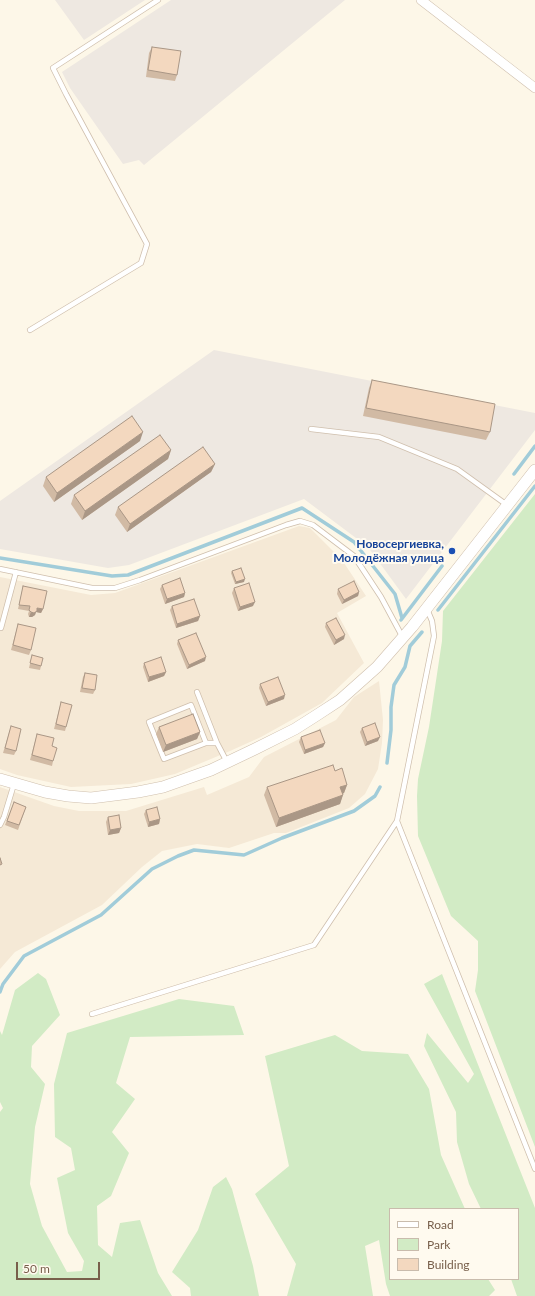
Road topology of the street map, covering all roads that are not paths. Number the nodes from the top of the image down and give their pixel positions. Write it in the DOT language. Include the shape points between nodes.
graph roads {
  1 [pos="421,0"];
  2 [pos="155,1"];
  3 [pos="535,88"];
  4 [pos="30,330"];
  5 [pos="311,430"];
  6 [pos="535,470"];
  7 [pos="507,505"];
  8 [pos="0,569"];
  9 [pos="16,572"];
  10 [pos="426,608"];
  11 [pos="1,628"];
  12 [pos="402,638"];
  13 [pos="197,692"];
  14 [pos="206,743"];
  15 [pos="217,743"];
  16 [pos="228,762"];
  17 [pos="0,779"];
  18 [pos="14,784"];
  19 [pos="397,821"];
  20 [pos="0,825"];
  21 [pos="92,1014"];
  22 [pos="535,1169"];
  1 -- 3 [label="street"];
  2 -- 4 [label="lane" via="53,68 147,244 141,262"];
  5 -- 7 [label="lane" via="379,437 457,470"];
  6 -- 7 [label="street"];
  7 -- 10 [label="street"];
  8 -- 9 [label="lane"];
  9 -- 11 [label="lane"];
  9 -- 12 [label="lane" via="92,588 115,588 300,521 313,525 354,556 381,597"];
  10 -- 12 [label="street"];
  10 -- 19 [label="lane" via="432,621 434,636"];
  12 -- 16 [label="street" via="377,668 340,700 295,729"];
  13 -- 15 [label="lane"];
  14 -- 14 [label="lane" via="164,759 149,722 191,705"];
  14 -- 15 [label="lane"];
  15 -- 16 [label="lane"];
  16 -- 18 [label="street" via="170,785 116,796 68,796"];
  17 -- 18 [label="street"];
  18 -- 20 [label="lane"];
  19 -- 21 [label="lane" via="314,945"];
  19 -- 22 [label="lane"];
}
